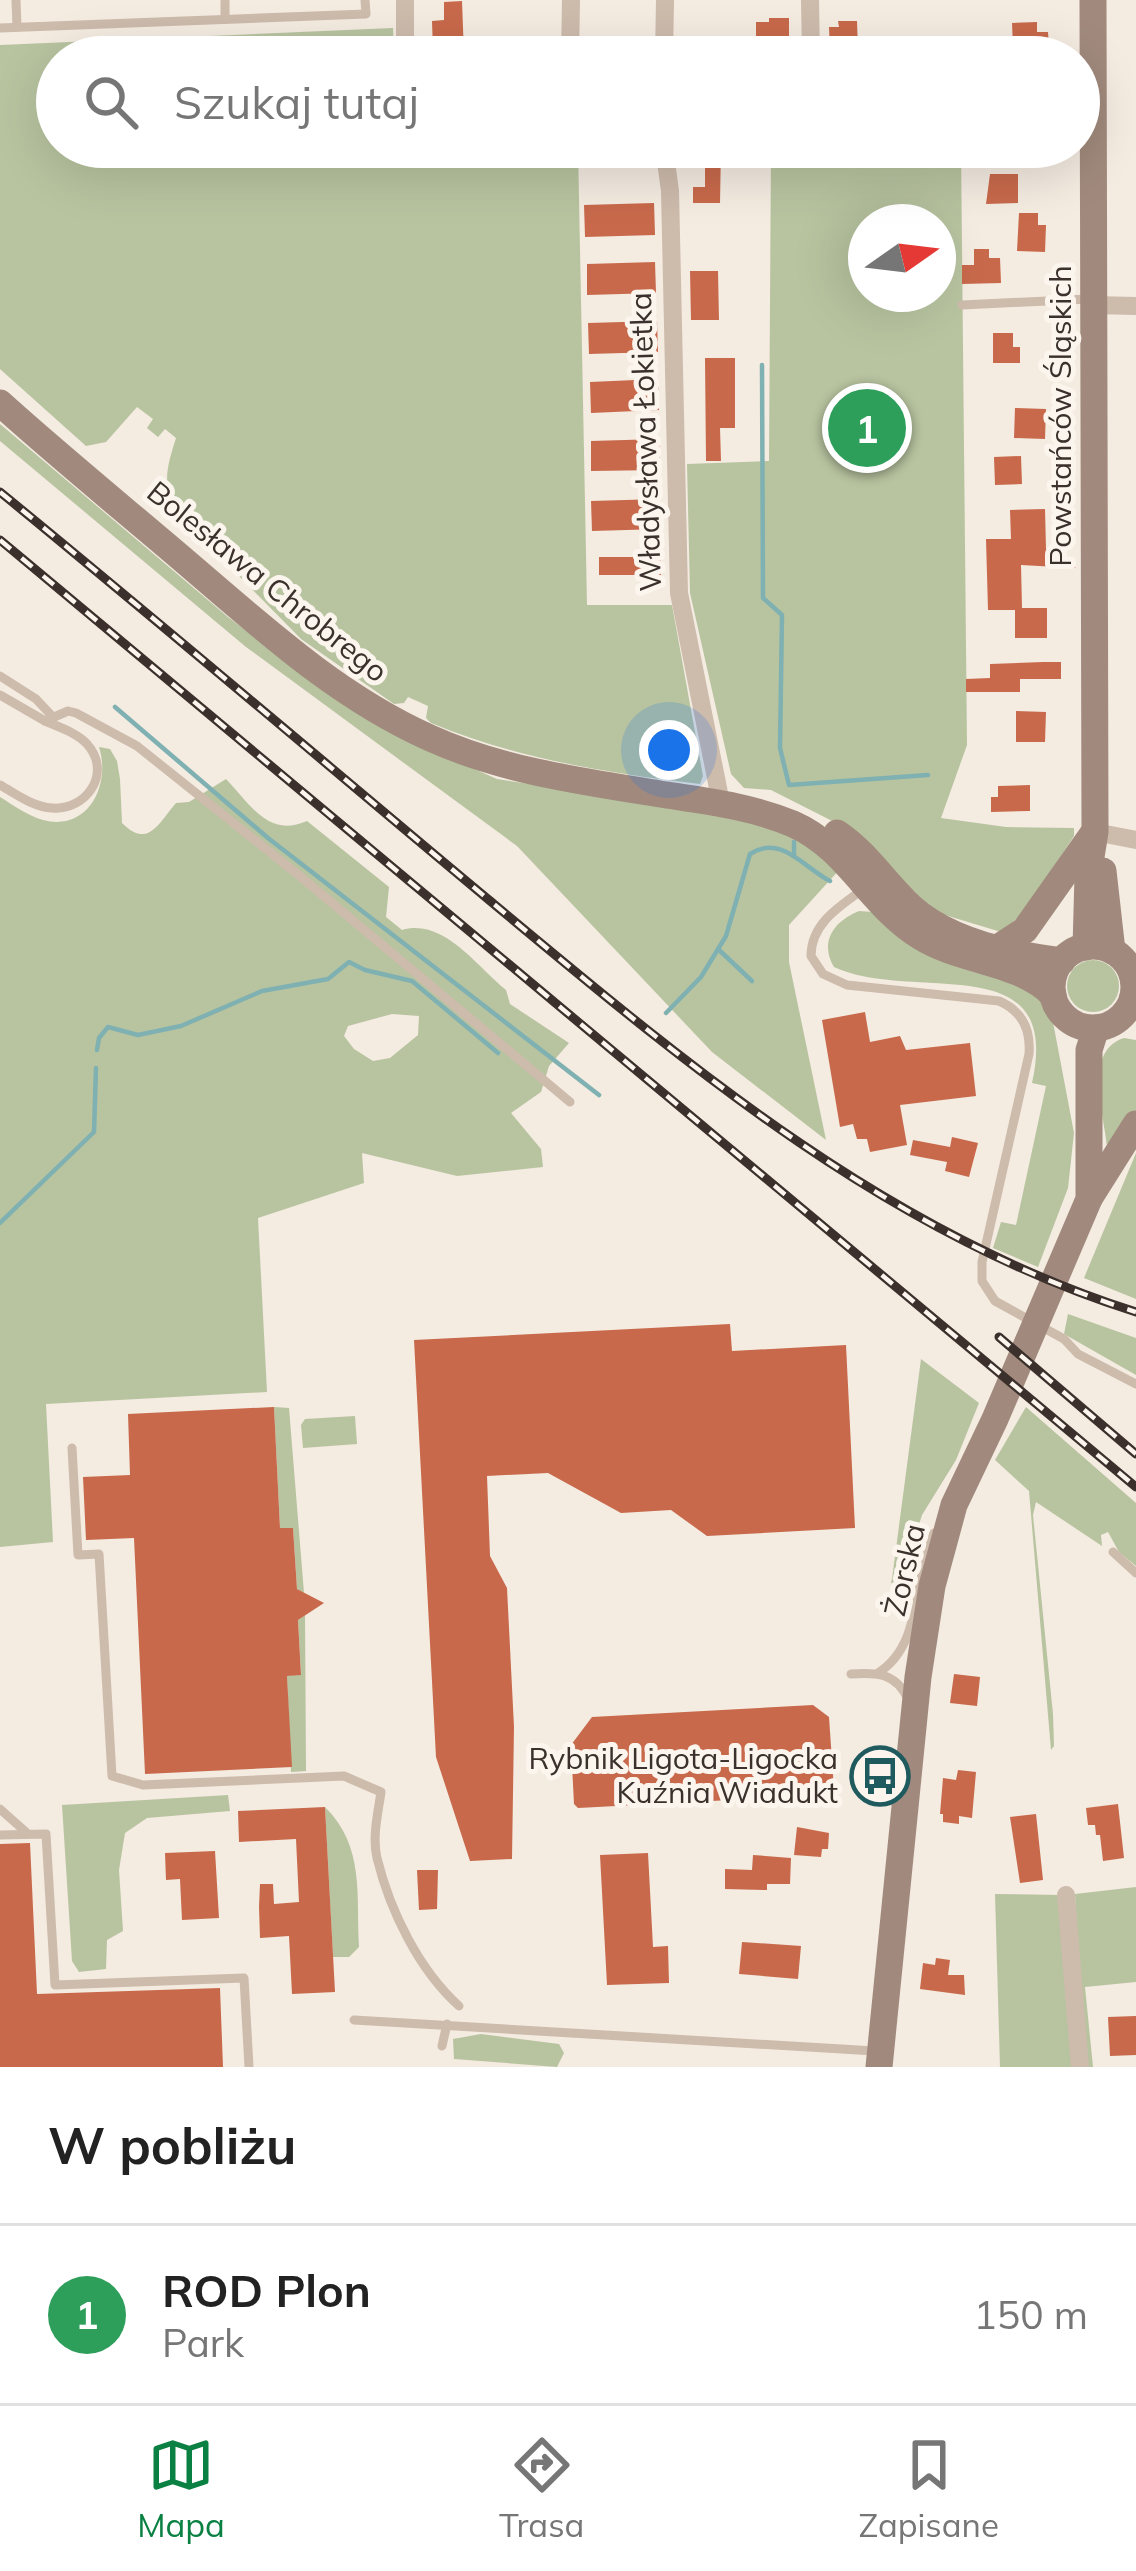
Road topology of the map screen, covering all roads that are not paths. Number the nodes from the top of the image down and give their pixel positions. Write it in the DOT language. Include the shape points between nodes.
graph roads {
  1 [pos="16,0"];
  2 [pos="224,0"];
  3 [pos="365,0"];
  4 [pos="405,0"];
  5 [pos="571,0"];
  6 [pos="665,0"];
  7 [pos="810,0"];
  8 [pos="1093,0"];
  9 [pos="225,19"];
  10 [pos="17,27"];
  11 [pos="0,28"];
  12 [pos="406,36"];
  13 [pos="571,36"];
  14 [pos="664,36"];
  15 [pos="811,36"];
  16 [pos="1093,36"];
  17 [pos="668,168"];
  18 [pos="1093,168"];
  19 [pos="1093,302"];
  20 [pos="962,304"];
  21 [pos="1136,306"];
  22 [pos="0,404"];
  23 [pos="0,676"];
  24 [pos="0,695"];
  25 [pos="49,718"];
  26 [pos="0,785"];
  27 [pos="726,804"];
  28 [pos="1095,832"];
  29 [pos="1136,840"];
  30 [pos="874,881"];
  31 [pos="999,947"];
  32 [pos="1086,953"];
  33 [pos="1135,990"];
  34 [pos="1057,1003"];
  35 [pos="1116,1026"];
  36 [pos="570,1102"];
  37 [pos="1089,1114"];
  38 [pos="1136,1124"];
  39 [pos="1089,1199"];
  40 [pos="1136,1384"];
  41 [pos="72,1448"];
  42 [pos="954,1505"];
  43 [pos="1113,1552"];
  44 [pos="1136,1574"];
  45 [pos="878,1672"];
  46 [pos="851,1674"];
  47 [pos="914,1715"];
  48 [pos="0,1809"];
  49 [pos="28,1834"];
  50 [pos="0,1835"];
  51 [pos="1066,1895"];
  52 [pos="459,2006"];
  53 [pos="354,2020"];
  54 [pos="447,2024"];
  55 [pos="442,2046"];
  56 [pos="880,2059"];
  57 [pos="249,2067"];
  58 [pos="1080,2067"];
  1 -- 10 [label="lane"];
  2 -- 9 [label="lane"];
  3 -- 9 [label="lane" via="366,14"];
  4 -- 12 [label="street"];
  5 -- 13 [label="street"];
  6 -- 14 [label="street"];
  7 -- 15 [label="street"];
  8 -- 16 [label="street, Powstańców Śląskich"];
  9 -- 10 [label="lane"];
  10 -- 11 [label="lane"];
  17 -- 27 [label="street, Władysława Łokietka" via="679,593"];
  18 -- 19 [label="street, Powstańców Śląskich"];
  19 -- 20 [label="lane"];
  19 -- 21 [label="street"];
  19 -- 28 [label="street, Powstańców Śląskich"];
  22 -- 27 [label="street, Bolesława Chrobrego" via="246,614 387,717 514,768"];
  23 -- 25 [label="lane"];
  24 -- 25 [label="lane"];
  25 -- 26 [label="lane" via="92,750 92,791 57,809"];
  25 -- 36 [label="lane" via="84,715 156,760"];
  27 -- 30 [label="street, Bolesława Chrobrego" via="763,803 803,815 848,840"];
  28 -- 29 [label="street"];
  28 -- 31 [label="street" via="1025,930"];
  28 -- 32 [label="street, Powstańców Śląskich"];
  30 -- 31 [label="street, Bolesława Chrobrego" via="924,918"];
  30 -- 34 [label="street, Bolesława Chrobrego" via="904,926 1034,981"];
  30 -- 40 [label="lane" via="832,913 814,938 812,960 826,976 855,986 999,1001 1018,1014 1030,1054 982,1262 985,1289"];
  31 -- 32 [label="street, Bolesława Chrobrego"];
  32 -- 33 [label="street" via="1130,969"];
  32 -- 34 [label="street" via="1054,975"];
  33 -- 35 [label="street"];
  34 -- 35 [label="street" via="1077,1024"];
  34 -- 37 [label="street, Żorska"];
  35 -- 37 [label="street, Żorska" via="1089,1050"];
  37 -- 39 [label="street, Żorska"];
  38 -- 39 [label="street"];
  39 -- 42 [label="street, Żorska"];
  41 -- 52 [label="lane" via="78,1555 99,1554 112,1776 142,1785 344,1776 381,1792 376,1855 435,1985"];
  42 -- 45 [label="lane" via="930,1540 904,1648"];
  42 -- 47 [label="street, Żorska" via="932,1586"];
  43 -- 44 [label="lane"];
  45 -- 46 [label="lane"];
  45 -- 47 [label="lane" via="898,1682"];
  47 -- 56 [label="street, Żorska"];
  48 -- 49 [label="lane"];
  49 -- 50 [label="lane"];
  49 -- 57 [label="lane" via="46,1834 55,1985 244,1978"];
  51 -- 58 [label="street"];
  53 -- 54 [label="lane"];
  54 -- 55 [label="lane"];
  54 -- 56 [label="lane"];
}
